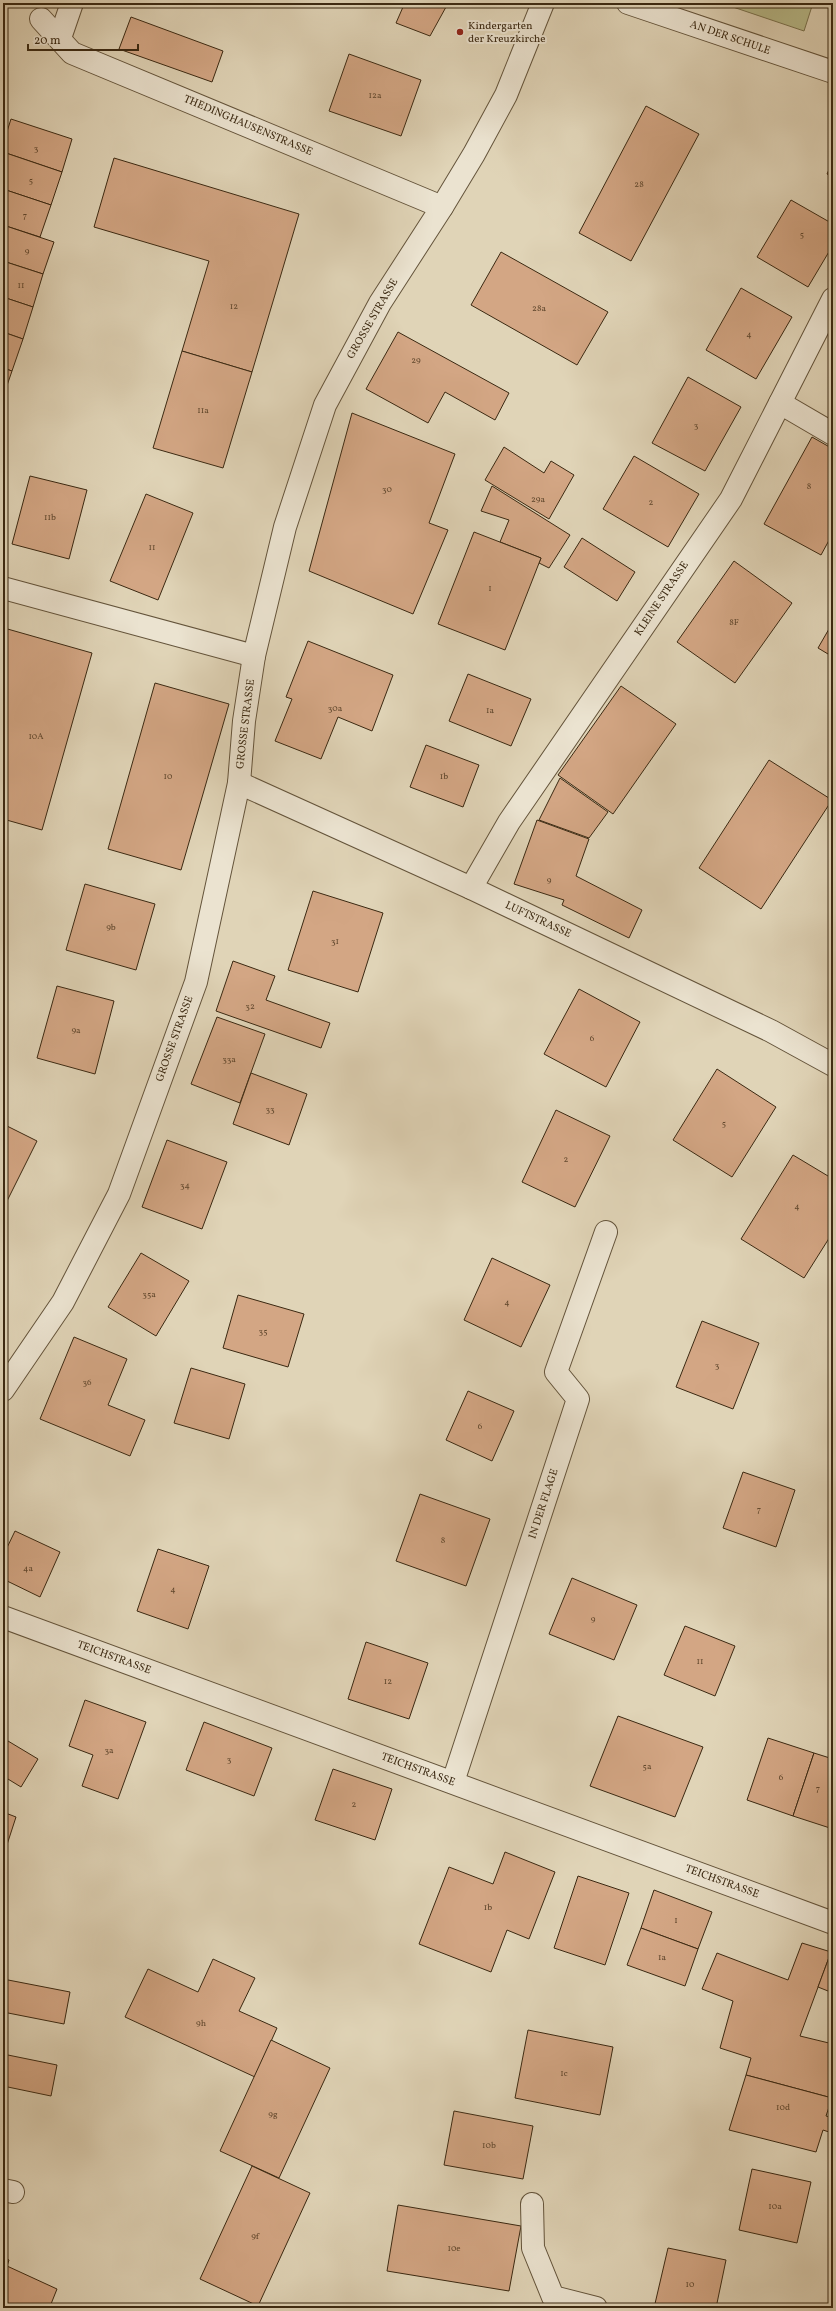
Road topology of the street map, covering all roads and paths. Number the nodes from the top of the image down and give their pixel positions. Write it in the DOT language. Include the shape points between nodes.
graph roads {
  1 [pos="72,3"];
  2 [pos="543,3"];
  3 [pos="628,3"];
  4 [pos="41,19"];
  5 [pos="60,38"];
  6 [pos="833,72"];
  7 [pos="442,207"];
  8 [pos="833,299"];
  9 [pos="780,403"];
  10 [pos="833,434"];
  11 [pos="3,588"];
  12 [pos="254,656"];
  13 [pos="239,784"];
  14 [pos="471,888"];
  15 [pos="833,1065"];
  16 [pos="606,1232"];
  17 [pos="3,1390"];
  18 [pos="3,1617"];
  19 [pos="453,1782"];
  20 [pos="833,1923"];
  21 [pos="532,2204"];
  22 [pos="596,2308"];
  1 -- 5 [label="street"];
  2 -- 7 [label="street, GROSSE STRASSE" via="506,95"];
  3 -- 6 [label="street, AN DER SCHULE"];
  4 -- 5 [label="street, THEDINGHAUSENSTRASSE"];
  5 -- 7 [label="street, THEDINGHAUSENSTRASSE" via="72,53"];
  7 -- 12 [label="street, GROSSE STRASSE" via="380,303 325,405 285,527"];
  8 -- 9 [label="street, KLEINE STRASSE"];
  9 -- 10 [label="street"];
  9 -- 14 [label="street, KLEINE STRASSE" via="731,499 509,822"];
  11 -- 12 [label="street"];
  12 -- 13 [label="street, GROSSE STRASSE" via="244,721"];
  13 -- 14 [label="street, LUFTSTRASSE"];
  13 -- 17 [label="street, GROSSE STRASSE" via="196,982 119,1194 63,1302"];
  14 -- 15 [label="street, LUFTSTRASSE" via="770,1031"];
  16 -- 19 [label="street, IN DER FLAGE" via="556,1372 578,1399"];
  18 -- 19 [label="street, TEICHSTRASSE"];
  19 -- 20 [label="street, TEICHSTRASSE"];
  21 -- 22 [label="street" via="533,2248 553,2297"];
}
